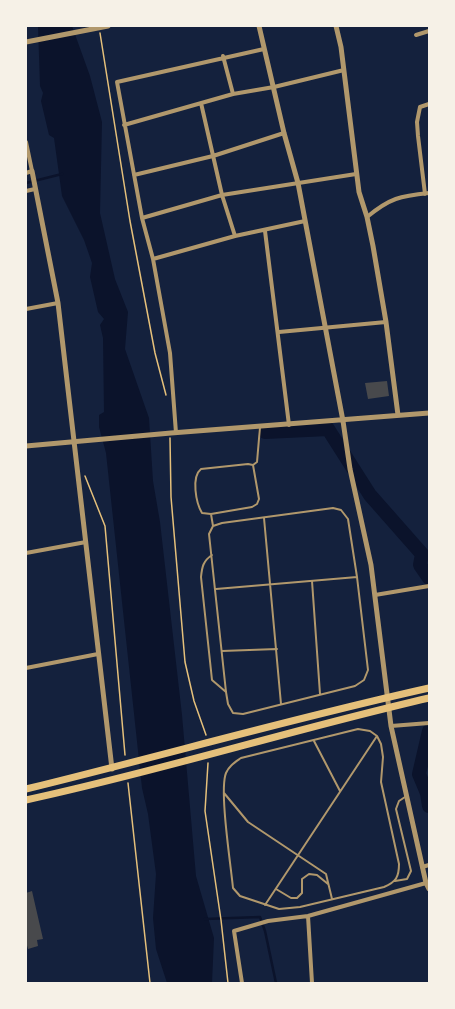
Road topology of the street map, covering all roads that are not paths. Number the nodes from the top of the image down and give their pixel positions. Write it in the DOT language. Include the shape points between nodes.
graph roads {
  1 [pos="108,26"];
  2 [pos="259,26"];
  3 [pos="336,26"];
  4 [pos="429,31"];
  5 [pos="416,35"];
  6 [pos="26,42"];
  7 [pos="264,49"];
  8 [pos="223,56"];
  9 [pos="344,70"];
  10 [pos="274,88"];
  11 [pos="233,94"];
  12 [pos="201,103"];
  13 [pos="429,104"];
  14 [pos="124,125"];
  15 [pos="284,133"];
  16 [pos="26,142"];
  17 [pos="214,156"];
  18 [pos="32,171"];
  19 [pos="26,173"];
  20 [pos="356,174"];
  21 [pos="134,175"];
  22 [pos="298,183"];
  23 [pos="34,189"];
  24 [pos="26,191"];
  25 [pos="427,194"];
  26 [pos="222,195"];
  27 [pos="367,217"];
  28 [pos="142,218"];
  29 [pos="305,220"];
  30 [pos="265,231"];
  31 [pos="235,236"];
  32 [pos="153,259"];
  33 [pos="58,303"];
  34 [pos="26,309"];
  35 [pos="386,322"];
  36 [pos="325,328"];
  37 [pos="279,332"];
  38 [pos="429,413"];
  39 [pos="398,415"];
  40 [pos="343,421"];
  41 [pos="289,425"];
  42 [pos="260,427"];
  43 [pos="172,433"];
  44 [pos="74,442"];
  45 [pos="26,446"];
  46 [pos="253,465"];
  47 [pos="211,514"];
  48 [pos="264,518"];
  49 [pos="213,526"];
  50 [pos="86,542"];
  51 [pos="26,554"];
  52 [pos="212,555"];
  53 [pos="357,577"];
  54 [pos="312,581"];
  55 [pos="270,584"];
  56 [pos="429,586"];
  57 [pos="216,589"];
  58 [pos="376,595"];
  59 [pos="277,648"];
  60 [pos="222,651"];
  61 [pos="98,654"];
  62 [pos="26,668"];
  63 [pos="429,688"];
  64 [pos="226,692"];
  65 [pos="320,694"];
  66 [pos="386,697"];
  67 [pos="429,698"];
  68 [pos="281,704"];
  69 [pos="388,708"];
  70 [pos="429,724"];
  71 [pos="391,726"];
  72 [pos="377,736"];
  73 [pos="314,741"];
  74 [pos="112,769"];
  75 [pos="26,789"];
  76 [pos="340,791"];
  77 [pos="223,792"];
  78 [pos="407,796"];
  79 [pos="26,800"];
  80 [pos="298,854"];
  81 [pos="429,865"];
  82 [pos="422,867"];
  83 [pos="395,881"];
  84 [pos="426,883"];
  85 [pos="328,884"];
  86 [pos="276,889"];
  87 [pos="429,889"];
  88 [pos="332,899"];
  89 [pos="265,905"];
  90 [pos="308,916"];
  91 [pos="242,983"];
  92 [pos="312,983"];
  1 -- 6 [label="street"];
  2 -- 7 [label="street"];
  3 -- 9 [label="street"];
  4 -- 5 [label="street"];
  7 -- 8 [label="street"];
  7 -- 10 [label="street"];
  8 -- 11 [label="street"];
  8 -- 14 [label="street" via="117,82"];
  9 -- 10 [label="street"];
  9 -- 20 [label="street"];
  10 -- 11 [label="street"];
  10 -- 15 [label="street"];
  11 -- 12 [label="street"];
  12 -- 14 [label="street"];
  12 -- 17 [label="street"];
  13 -- 25 [label="street" via="420,107 417,122"];
  14 -- 21 [label="street"];
  15 -- 17 [label="street"];
  15 -- 22 [label="street"];
  16 -- 18 [label="street"];
  17 -- 21 [label="street"];
  17 -- 26 [label="street"];
  18 -- 19 [label="street"];
  18 -- 23 [label="street"];
  20 -- 22 [label="street"];
  20 -- 27 [label="street"];
  21 -- 28 [label="street"];
  22 -- 26 [label="street"];
  22 -- 29 [label="street"];
  23 -- 24 [label="street"];
  23 -- 33 [label="street"];
  25 -- 27 [label="street" via="405,195 383,204"];
  26 -- 28 [label="street"];
  26 -- 31 [label="street"];
  27 -- 35 [label="street"];
  28 -- 32 [label="street"];
  29 -- 30 [label="street"];
  29 -- 36 [label="street"];
  30 -- 31 [label="street"];
  30 -- 37 [label="street"];
  31 -- 32 [label="street"];
  32 -- 43 [label="street" via="170,353"];
  33 -- 34 [label="street"];
  33 -- 44 [label="street"];
  35 -- 36 [label="street"];
  35 -- 39 [label="street"];
  36 -- 37 [label="street"];
  36 -- 40 [label="street"];
  37 -- 41 [label="street"];
  38 -- 39 [label="street"];
  39 -- 40 [label="street"];
  40 -- 41 [label="street"];
  40 -- 58 [label="street" via="350,469"];
  41 -- 42 [label="street"];
  42 -- 43 [label="street"];
  42 -- 46 [label="lane" via="257,462"];
  43 -- 44 [label="street"];
  44 -- 45 [label="street"];
  44 -- 50 [label="street"];
  46 -- 47 [label="lane" via="259,499 257,504"];
  46 -- 47 [label="lane" via="201,469 197,472 198,507 202,513"];
  47 -- 49 [label="lane"];
  48 -- 49 [label="lane"];
  48 -- 53 [label="lane" via="333,508 341,510 348,519"];
  48 -- 55 [label="lane"];
  49 -- 52 [label="lane" via="209,534"];
  50 -- 51 [label="street"];
  50 -- 61 [label="street"];
  52 -- 57 [label="lane"];
  52 -- 64 [label="lane" via="205,560 202,567 202,592 212,680"];
  53 -- 54 [label="lane"];
  53 -- 65 [label="lane" via="368,670 364,680 356,686"];
  54 -- 55 [label="lane"];
  54 -- 65 [label="lane"];
  55 -- 57 [label="lane"];
  55 -- 59 [label="lane"];
  56 -- 58 [label="street"];
  57 -- 60 [label="lane"];
  58 -- 66 [label="street"];
  59 -- 60 [label="lane"];
  59 -- 68 [label="lane"];
  60 -- 64 [label="lane"];
  61 -- 62 [label="street"];
  61 -- 74 [label="street"];
  63 -- 66 [label="main road"];
  64 -- 68 [label="lane" via="228,704 233,712 243,714"];
  65 -- 68 [label="lane"];
  66 -- 69 [label="street"];
  66 -- 74 [label="main road" via="209,739"];
  67 -- 69 [label="main road"];
  69 -- 71 [label="street"];
  69 -- 79 [label="main road" via="86,787"];
  70 -- 71 [label="street"];
  71 -- 78 [label="street"];
  72 -- 73 [label="lane" via="370,731 358,729"];
  72 -- 76 [label="lane"];
  72 -- 83 [label="lane" via="383,756 381,782 399,864"];
  73 -- 76 [label="lane"];
  73 -- 77 [label="lane" via="241,758 231,765 225,774"];
  74 -- 75 [label="main road"];
  76 -- 80 [label="lane"];
  77 -- 80 [label="lane" via="248,822"];
  77 -- 89 [label="lane" via="233,888 240,896"];
  78 -- 82 [label="street"];
  78 -- 83 [label="lane" via="399,801 396,809 411,871 407,879"];
  80 -- 85 [label="lane" via="326,874"];
  80 -- 86 [label="lane"];
  81 -- 82 [label="street"];
  82 -- 84 [label="street"];
  83 -- 88 [label="lane" via="384,887"];
  84 -- 87 [label="street"];
  84 -- 90 [label="street"];
  85 -- 86 [label="lane" via="309,874 302,879 302,893 297,898 291,898"];
  85 -- 88 [label="lane"];
  86 -- 89 [label="lane"];
  88 -- 89 [label="lane" via="279,909"];
  90 -- 91 [label="street" via="268,921 234,931"];
  90 -- 92 [label="street"];
}
